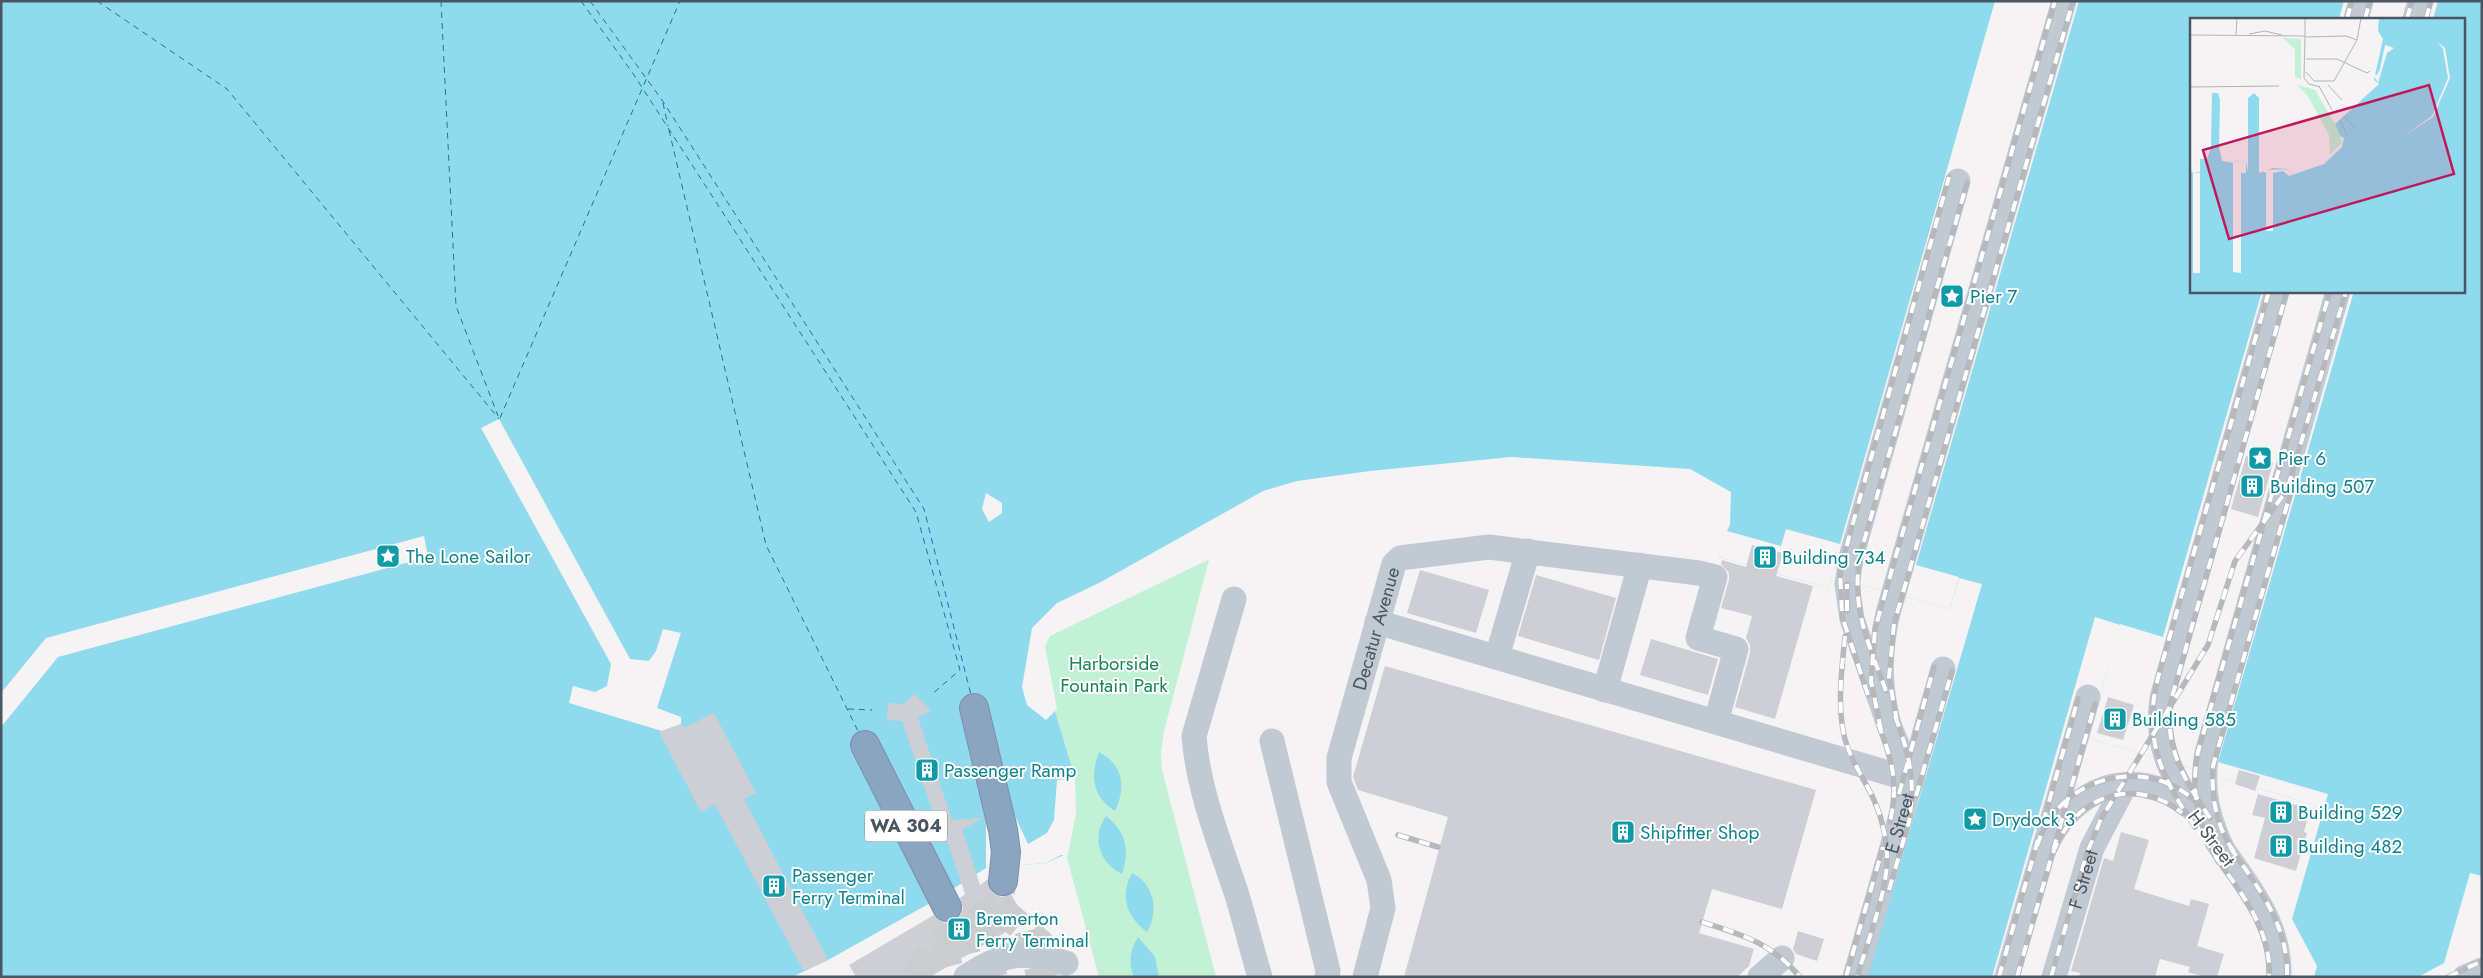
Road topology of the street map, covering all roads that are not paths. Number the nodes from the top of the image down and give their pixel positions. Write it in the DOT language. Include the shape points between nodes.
graph roads {
  1 [pos="2064,1"];
  2 [pos="2361,1"];
  3 [pos="2420,1"];
  4 [pos="2356,18"];
  5 [pos="2415,18"];
  6 [pos="1958,181"];
  7 [pos="2277,292"];
  8 [pos="2338,292"];
  9 [pos="1528,552"];
  10 [pos="1640,566"];
  11 [pos="1234,599"];
  12 [pos="1377,622"];
  13 [pos="1497,658"];
  14 [pos="1943,669"];
  15 [pos="1605,690"];
  16 [pos="2088,697"];
  17 [pos="974,708"];
  18 [pos="1716,722"];
  19 [pos="1889,725"];
  20 [pos="1272,741"];
  21 [pos="865,745"];
  22 [pos="1912,780"];
  23 [pos="2125,785"];
  24 [pos="2193,809"];
  25 [pos="2044,850"];
  26 [pos="2226,856"];
  27 [pos="1003,881"];
  28 [pos="947,907"];
  29 [pos="1782,958"];
  30 [pos="2482,970"];
  31 [pos="966,977"];
  32 [pos="1073,977"];
  33 [pos="1260,977"];
  34 [pos="1327,977"];
  35 [pos="1365,977"];
  36 [pos="1760,977"];
  37 [pos="1854,977"];
  38 [pos="2007,977"];
  39 [pos="2054,977"];
  40 [pos="2279,977"];
  41 [pos="2465,977"];
  1 -- 19 [label="lane" via="1888,613 1880,673"];
  2 -- 4 [label="lane"];
  3 -- 5 [label="lane"];
  6 -- 19 [label="lane" via="1848,575 1852,620"];
  7 -- 24 [label="lane" via="2162,698 2160,731 2165,757"];
  8 -- 26 [label="lane" via="2207,753 2203,777 2205,800"];
  9 -- 10 [label="lane, Decatur Avenue"];
  9 -- 12 [label="lane, Decatur Avenue" via="1489,546 1400,558 1394,564"];
  9 -- 13 [label="lane"];
  10 -- 15 [label="lane"];
  10 -- 18 [label="lane, Decatur Avenue" via="1715,577 1698,638 1736,649"];
  11 -- 33 [label="lane" via="1194,736 1195,755"];
  12 -- 13 [label="lane"];
  12 -- 35 [label="lane, Decatur Avenue" via="1338,758 1339,782 1379,880 1383,908"];
  13 -- 15 [label="lane"];
  14 -- 22 [label="lane, E Street"];
  15 -- 18 [label="lane"];
  16 -- 25 [label="lane"];
  17 -- 27 [label="highway" via="1004,830"];
  18 -- 22 [label="lane"];
  19 -- 22 [label="lane"];
  20 -- 34 [label="lane"];
  21 -- 28 [label="highway, WA 304"];
  22 -- 37 [label="lane, E Street"];
  23 -- 24 [label="lane, H Street" via="2159,790"];
  23 -- 25 [label="lane, H Street" via="2100,790 2071,807 2056,825"];
  23 -- 39 [label="lane, F Street" via="2092,848"];
  24 -- 26 [label="lane, H Street"];
  25 -- 38 [label="lane"];
  26 -- 40 [label="lane, H Street" via="2271,926 2278,953"];
  29 -- 36 [label="lane"];
  30 -- 41 [label="lane"];
  31 -- 32 [label="lane, bridge" via="1014,955 1039,955 1066,963"];
}
